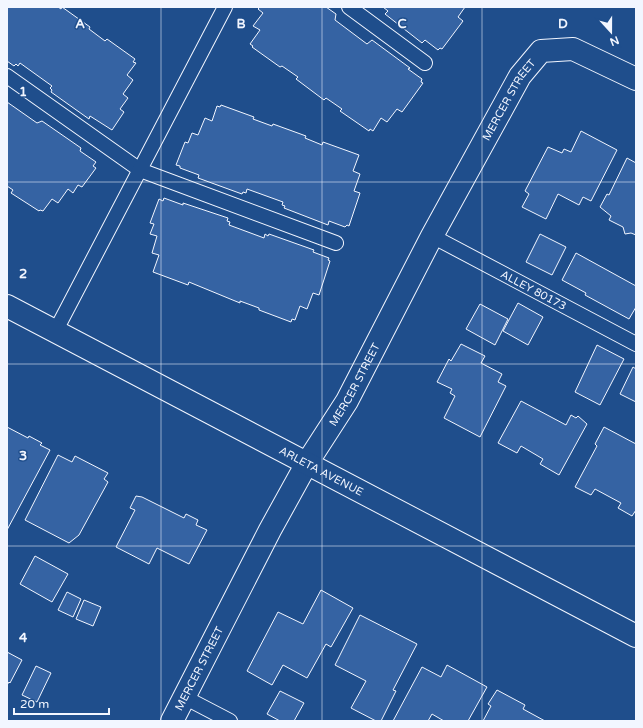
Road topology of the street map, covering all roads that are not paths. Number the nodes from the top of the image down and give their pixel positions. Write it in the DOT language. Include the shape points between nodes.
graph roads {
  1 [pos="225,7"];
  2 [pos="349,7"];
  3 [pos="425,63"];
  4 [pos="7,76"];
  5 [pos="636,79"];
  6 [pos="140,170"];
  7 [pos="432,236"];
  8 [pos="336,243"];
  9 [pos="7,306"];
  10 [pos="55,332"];
  11 [pos="636,344"];
  12 [pos="307,463"];
  13 [pos="636,636"];
  14 [pos="184,697"];
  15 [pos="172,721"];
  16 [pos="230,721"];
  1 -- 6 [label="lane"];
  2 -- 3 [label="lane"];
  4 -- 6 [label="lane"];
  5 -- 7 [label="street, MERCER STREET" via="573,49 540,51 520,76"];
  6 -- 8 [label="lane"];
  6 -- 10 [label="lane"];
  7 -- 11 [label="lane, ALLEY 80173"];
  7 -- 12 [label="street, MERCER STREET" via="347,401"];
  9 -- 10 [label="street, ARLETA AVENUE"];
  10 -- 12 [label="street, ARLETA AVENUE"];
  12 -- 13 [label="street, ARLETA AVENUE"];
  12 -- 14 [label="street, MERCER STREET"];
  14 -- 15 [label="street, MERCER STREET"];
  14 -- 16 [label="lane"];
}
